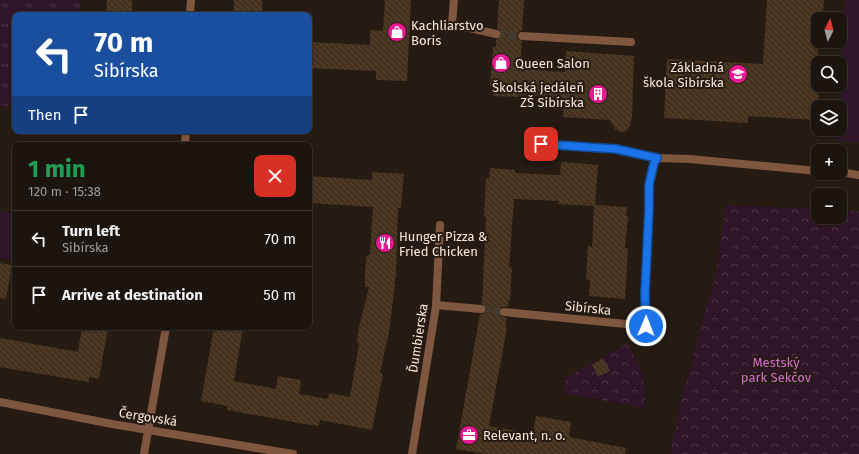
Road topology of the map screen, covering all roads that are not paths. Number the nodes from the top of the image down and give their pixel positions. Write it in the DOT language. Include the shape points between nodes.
graph roads {
  1 [pos="191,0"];
  2 [pos="454,0"];
  3 [pos="190,12"];
  4 [pos="496,34"];
  5 [pos="522,36"];
  6 [pos="631,42"];
  7 [pos="538,144"];
  8 [pos="657,158"];
  9 [pos="811,170"];
  10 [pos="847,173"];
  11 [pos="859,175"];
  12 [pos="440,225"];
  13 [pos="436,305"];
  14 [pos="481,310"];
  15 [pos="504,312"];
  16 [pos="165,330"];
  17 [pos="0,402"];
  18 [pos="148,429"];
  19 [pos="144,454"];
  20 [pos="293,454"];
  21 [pos="412,454"];
  1 -- 3 [label="street"];
  2 -- 4 [label="street" via="452,24"];
  5 -- 6 [label="street"];
  7 -- 8 [label="street" via="616,149"];
  8 -- 9 [label="street"];
  8 -- 15 [label="street, Sibírska" via="649,185 646,326"];
  10 -- 11 [label="street"];
  12 -- 13 [label="street, Ďumbierska"];
  13 -- 14 [label="street"];
  13 -- 21 [label="street, Ďumbierska"];
  16 -- 18 [label="street"];
  17 -- 18 [label="street, Čergovská"];
  18 -- 19 [label="street"];
  18 -- 20 [label="street, Čergovská"];
}
